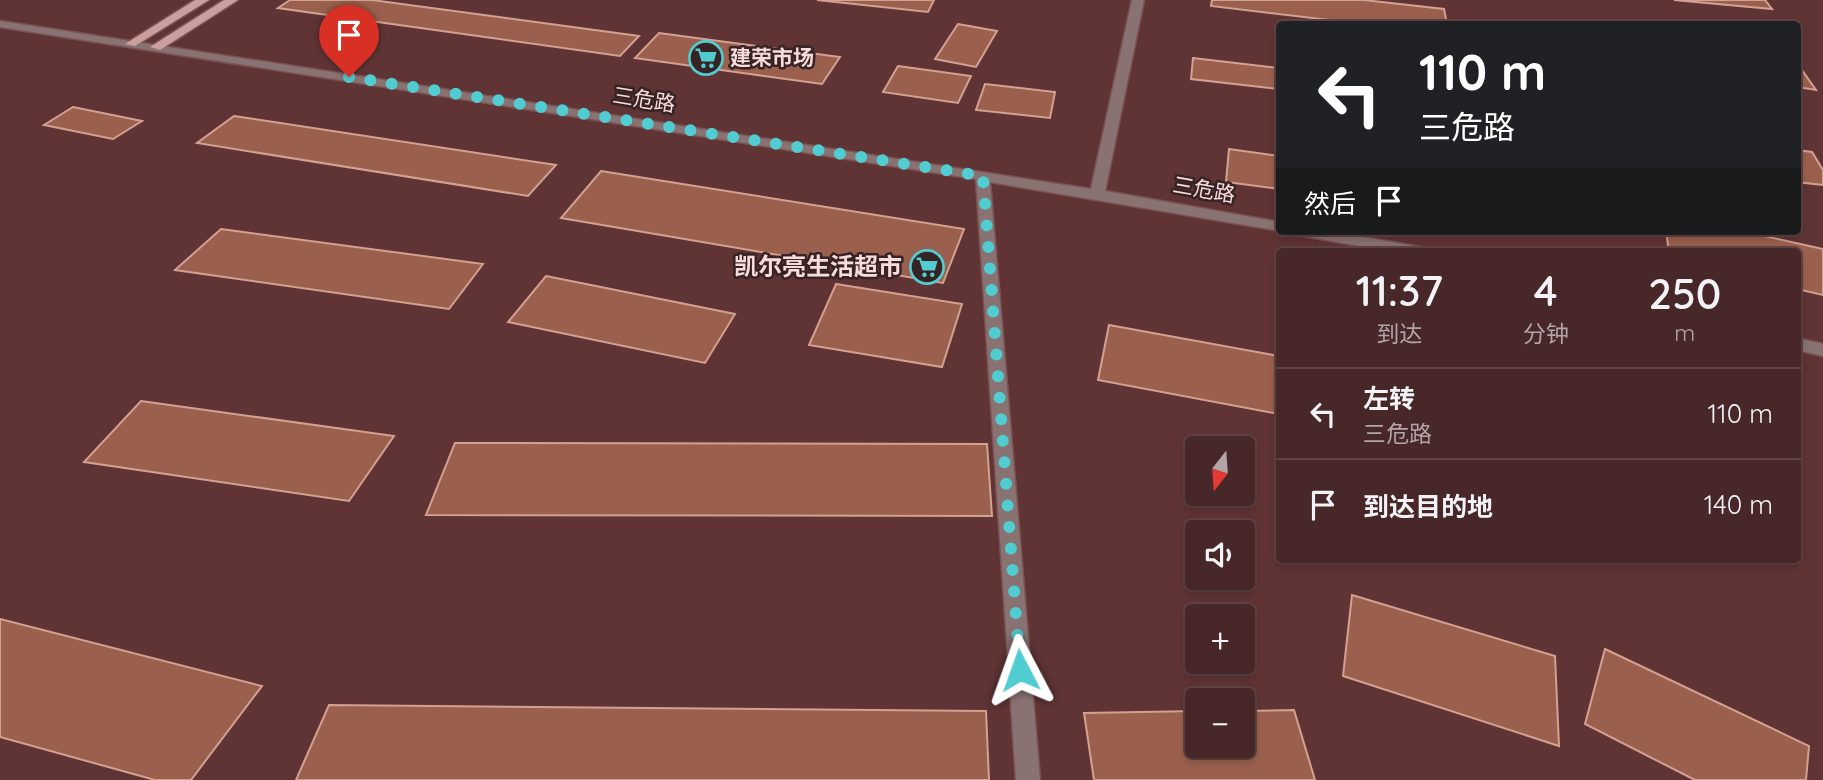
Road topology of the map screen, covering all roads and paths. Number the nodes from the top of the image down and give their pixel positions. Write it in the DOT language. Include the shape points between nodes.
graph roads {
  1 [pos="203,0"];
  2 [pos="232,0"];
  3 [pos="1138,0"];
  4 [pos="0,24"];
  5 [pos="131,44"];
  6 [pos="156,47"];
  7 [pos="983,176"];
  8 [pos="1097,194"];
  9 [pos="1276,226"];
  10 [pos="1325,235"];
  11 [pos="1398,248"];
  12 [pos="1801,345"];
  13 [pos="1823,350"];
  14 [pos="1028,780"];
  1 -- 5 [label="main road"];
  2 -- 6 [label="main road"];
  3 -- 8 [label="street"];
  4 -- 5 [label="street, 三危路"];
  5 -- 6 [label="street, 三危路"];
  6 -- 7 [label="street, 三危路"];
  7 -- 8 [label="street, 三危路"];
  7 -- 14 [label="street"];
  8 -- 9 [label="street, 三危路"];
  10 -- 11 [label="street"];
  12 -- 13 [label="street"];
}
